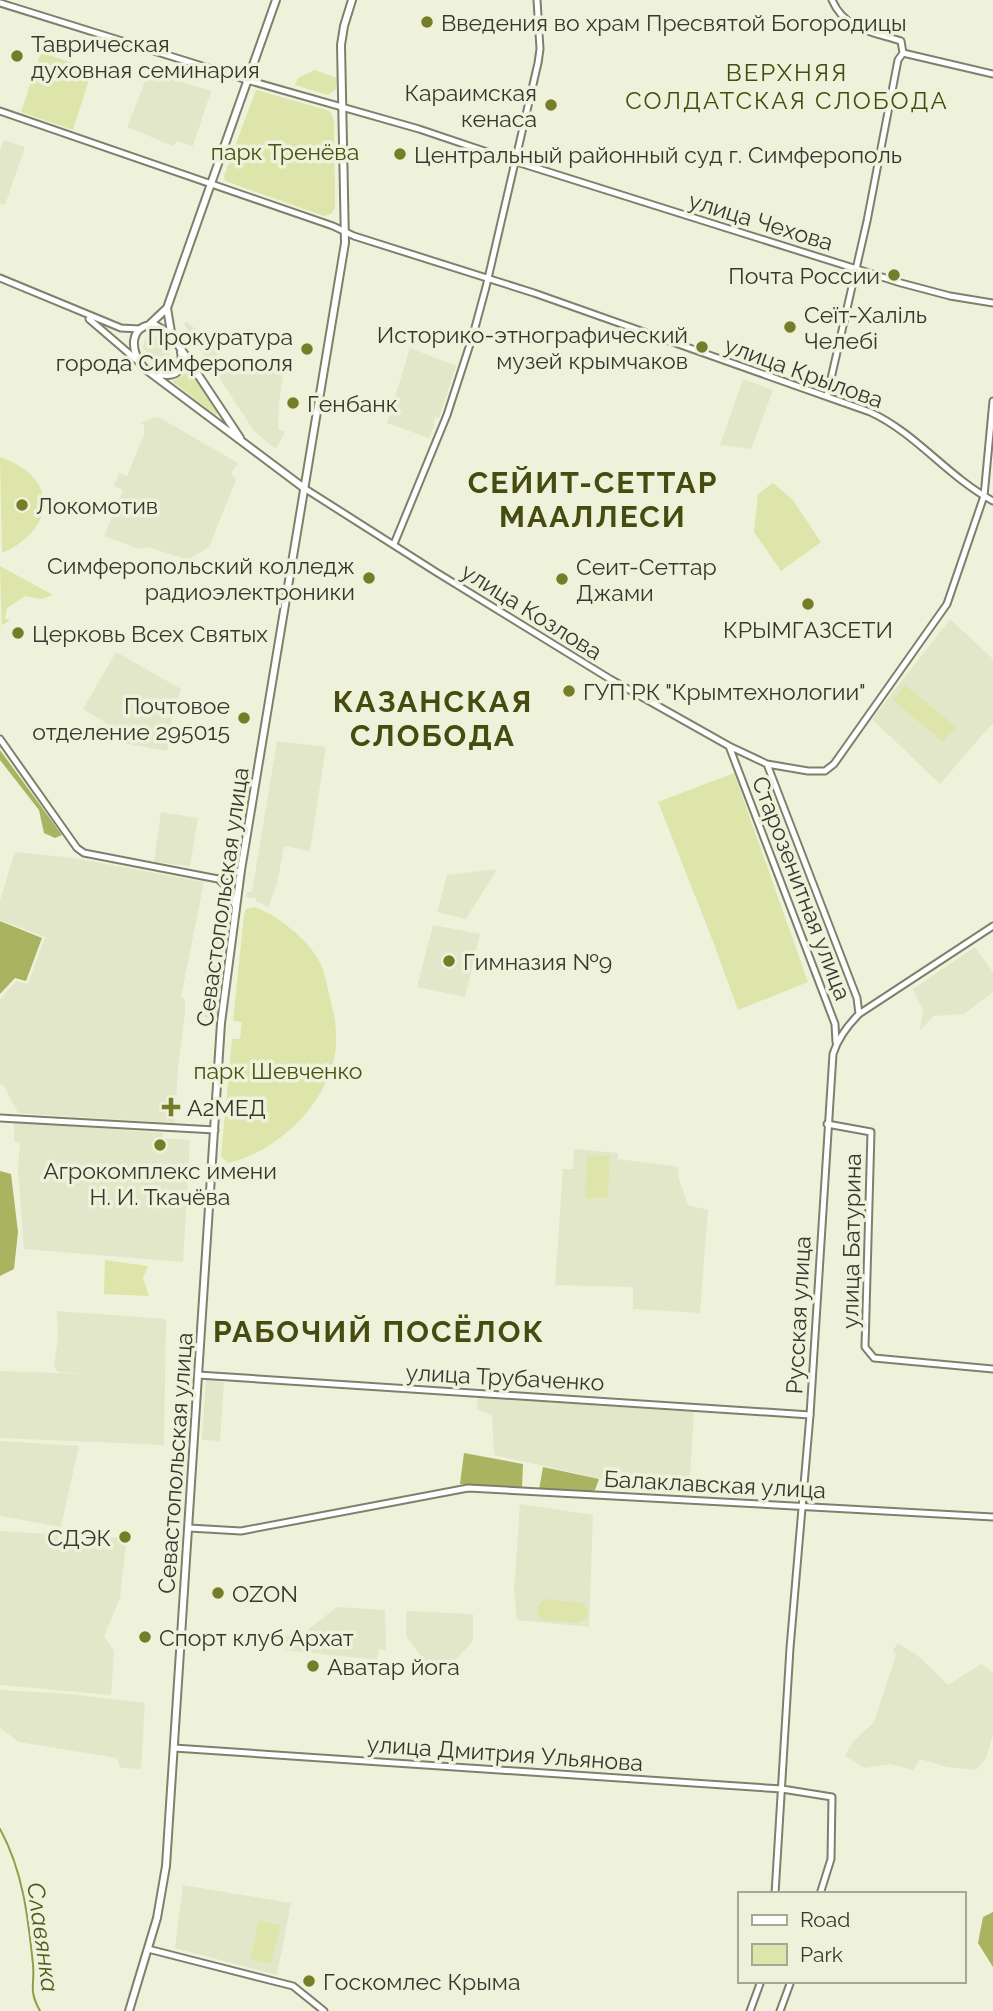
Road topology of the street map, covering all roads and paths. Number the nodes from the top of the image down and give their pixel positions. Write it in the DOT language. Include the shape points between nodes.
graph roads {
  1 [pos="276,0"];
  2 [pos="352,0"];
  3 [pos="537,0"];
  4 [pos="832,0"];
  5 [pos="0,3"];
  6 [pos="903,53"];
  7 [pos="993,74"];
  8 [pos="247,80"];
  9 [pos="342,107"];
  10 [pos="0,111"];
  11 [pos="511,160"];
  12 [pos="520,163"];
  13 [pos="212,185"];
  14 [pos="345,231"];
  15 [pos="855,269"];
  16 [pos="0,278"];
  17 [pos="488,279"];
  18 [pos="993,303"];
  19 [pos="167,309"];
  20 [pos="84,314"];
  21 [pos="149,325"];
  22 [pos="141,329"];
  23 [pos="171,334"];
  24 [pos="181,348"];
  25 [pos="139,362"];
  26 [pos="150,372"];
  27 [pos="827,396"];
  28 [pos="993,401"];
  29 [pos="224,411"];
  30 [pos="215,421"];
  31 [pos="240,438"];
  32 [pos="304,488"];
  33 [pos="984,496"];
  34 [pos="993,500"];
  35 [pos="394,544"];
  36 [pos="0,739"];
  37 [pos="729,746"];
  38 [pos="751,756"];
  39 [pos="767,764"];
  40 [pos="738,766"];
  41 [pos="240,870"];
  42 [pos="218,879"];
  43 [pos="236,909"];
  44 [pos="993,926"];
  45 [pos="859,1006"];
  46 [pos="868,1009"];
  47 [pos="859,1014"];
  48 [pos="835,1024"];
  49 [pos="846,1027"];
  50 [pos="836,1043"];
  51 [pos="0,1118"];
  52 [pos="827,1124"];
  53 [pos="215,1130"];
  54 [pos="993,1369"];
  55 [pos="198,1375"];
  56 [pos="810,1415"];
  57 [pos="802,1506"];
  58 [pos="993,1517"];
  59 [pos="189,1528"];
  60 [pos="174,1748"];
  61 [pos="782,1789"];
  62 [pos="775,1892"];
  63 [pos="821,1892"];
  64 [pos="148,1949"];
  65 [pos="760,1983"];
  66 [pos="790,1983"];
  67 [pos="129,2011"];
  68 [pos="324,2011"];
  69 [pos="750,2011"];
  70 [pos="780,2011"];
  1 -- 8 [label="main road"];
  2 -- 9 [label="main road, Севастопольская улица" via="341,45"];
  3 -- 17 [label="main road" via="540,49"];
  4 -- 6 [label="main road" via="850,24 901,41"];
  5 -- 8 [label="main road"];
  6 -- 7 [label="main road"];
  6 -- 15 [label="main road"];
  8 -- 9 [label="main road"];
  8 -- 13 [label="main road"];
  9 -- 11 [label="main road"];
  9 -- 14 [label="main road, Севастопольская улица"];
  10 -- 13 [label="main road, улица Крылова"];
  12 -- 15 [label="main road, улица Чехова"];
  13 -- 14 [label="main road, улица Крылова"];
  13 -- 19 [label="main road"];
  14 -- 17 [label="main road, улица Крылова"];
  14 -- 32 [label="main road, Севастопольская улица"];
  15 -- 18 [label="main road, улица Чехова"];
  15 -- 27 [label="main road"];
  16 -- 20 [label="main road"];
  17 -- 27 [label="main road, улица Крылова"];
  17 -- 35 [label="main road" via="455,393"];
  19 -- 21 [label="main road"];
  19 -- 23 [label="main road"];
  20 -- 22 [label="main road" via="121,328"];
  20 -- 25 [label="main road"];
  21 -- 22 [label="main road"];
  21 -- 23 [label="main road"];
  22 -- 25 [label="main road" via="134,341"];
  23 -- 24 [label="main road"];
  24 -- 26 [label="main road" via="183,359 177,372 167,376"];
  24 -- 29 [label="main road, улица Козлова"];
  25 -- 26 [label="main road"];
  26 -- 30 [label="main road, улица Козлова"];
  27 -- 33 [label="main road, улица Крылова" via="888,421"];
  28 -- 33 [label="main road"];
  29 -- 30 [label="main road"];
  29 -- 31 [label="main road, улица Козлова"];
  30 -- 31 [label="main road, улица Козлова"];
  31 -- 32 [label="main road, улица Козлова"];
  32 -- 35 [label="main road, улица Козлова"];
  32 -- 41 [label="main road, Севастопольская улица"];
  33 -- 34 [label="main road, улица Крылова"];
  33 -- 39 [label="main road, улица Козлова" via="947,604 834,764 825,771"];
  35 -- 37 [label="main road, улица Козлова" via="615,682"];
  36 -- 42 [label="main road" via="84,853"];
  37 -- 38 [label="main road, улица Козлова"];
  37 -- 40 [label="main road, Старозенитная улица"];
  38 -- 39 [label="main road, улица Козлова"];
  38 -- 40 [label="main road"];
  39 -- 45 [label="main road"];
  40 -- 48 [label="main road, Старозенитная улица"];
  41 -- 42 [label="main road"];
  41 -- 43 [label="main road, Севастопольская улица"];
  42 -- 43 [label="main road" via="230,891"];
  43 -- 53 [label="main road, Севастопольская улица" via="221,1023"];
  44 -- 46 [label="main road, Русская улица"];
  45 -- 46 [label="main road"];
  45 -- 47 [label="main road"];
  46 -- 47 [label="main road, Русская улица"];
  47 -- 49 [label="main road, Русская улица"];
  48 -- 49 [label="main road"];
  48 -- 50 [label="main road, Старозенитная улица"];
  49 -- 50 [label="main road, Русская улица"];
  50 -- 52 [label="main road, Русская улица"];
  51 -- 53 [label="main road"];
  52 -- 54 [label="main road, улица Батурина" via="871,1132 866,1347 874,1359"];
  52 -- 56 [label="main road, Русская улица"];
  53 -- 55 [label="main road, Севастопольская улица"];
  55 -- 56 [label="main road, улица Трубаченко"];
  55 -- 59 [label="main road, Севастопольская улица"];
  56 -- 57 [label="main road, Русская улица"];
  57 -- 58 [label="main road, Балаклавская улица"];
  57 -- 59 [label="main road, Балаклавская улица" via="468,1488 241,1531"];
  57 -- 61 [label="main road, Русская улица"];
  59 -- 60 [label="main road, Севастопольская улица"];
  60 -- 61 [label="main road, улица Дмитрия Ульянова"];
  60 -- 64 [label="main road, Севастопольская улица" via="162,1898"];
  61 -- 62 [label="main road, Русская улица"];
  61 -- 63 [label="main road, улица Дмитрия Ульянова" via="832,1797 831,1859"];
  64 -- 67 [label="main road, Севастопольская улица"];
  64 -- 68 [label="main road" via="293,1986"];
  65 -- 69 [label="main road"];
  66 -- 70 [label="main road"];
}
